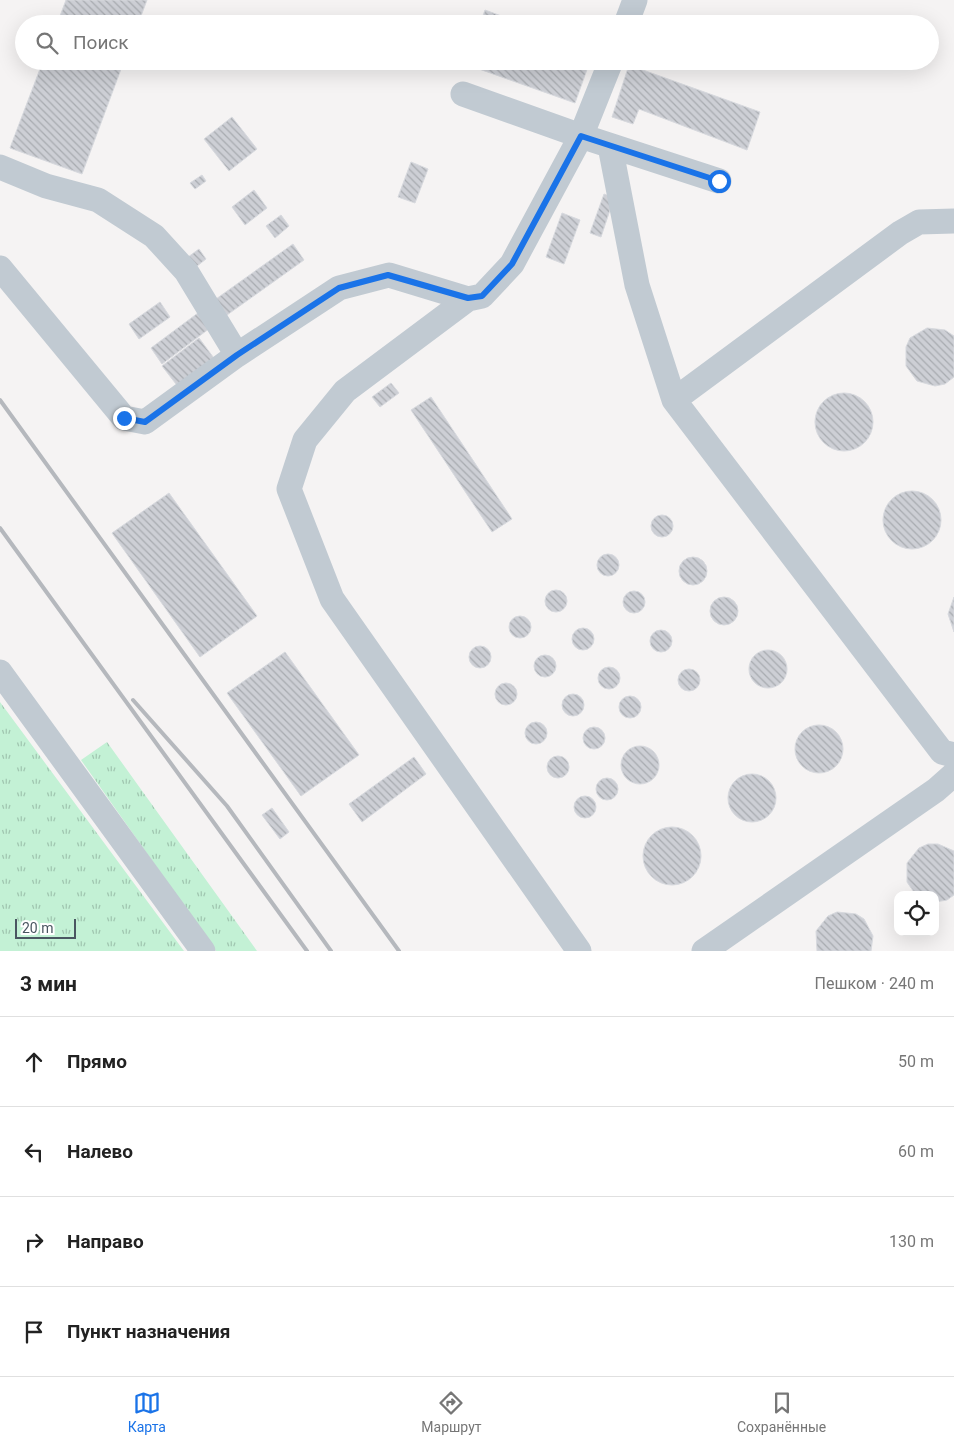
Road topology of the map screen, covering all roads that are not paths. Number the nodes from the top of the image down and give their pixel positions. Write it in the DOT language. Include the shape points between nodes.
graph roads {
  1 [pos="635,0"];
  2 [pos="629,15"];
  3 [pos="607,70"];
  4 [pos="464,94"];
  5 [pos="581,136"];
  6 [pos="610,146"];
  7 [pos="0,167"];
  8 [pos="719,181"];
  9 [pos="954,221"];
  10 [pos="0,268"];
  11 [pos="468,298"];
  12 [pos="237,355"];
  13 [pos="674,400"];
  14 [pos="0,672"];
  15 [pos="954,755"];
  16 [pos="954,774"];
  17 [pos="203,951"];
  18 [pos="579,951"];
  19 [pos="704,951"];
  1 -- 2 [label="lane"];
  3 -- 5 [label="lane"];
  4 -- 5 [label="lane"];
  5 -- 6 [label="lane"];
  5 -- 11 [label="lane" via="512,264 482,296"];
  6 -- 8 [label="lane"];
  6 -- 13 [label="lane" via="637,285"];
  7 -- 12 [label="lane" via="46,186 98,200 154,236 186,271"];
  9 -- 13 [label="lane" via="919,222 900,233"];
  10 -- 12 [label="lane" via="124,418 145,422"];
  11 -- 12 [label="lane" via="388,275 339,288"];
  11 -- 18 [label="lane" via="345,390 305,440 289,489 332,599"];
  13 -- 15 [label="lane" via="942,752"];
  14 -- 17 [label="lane"];
  16 -- 19 [label="lane" via="936,790"];
}
